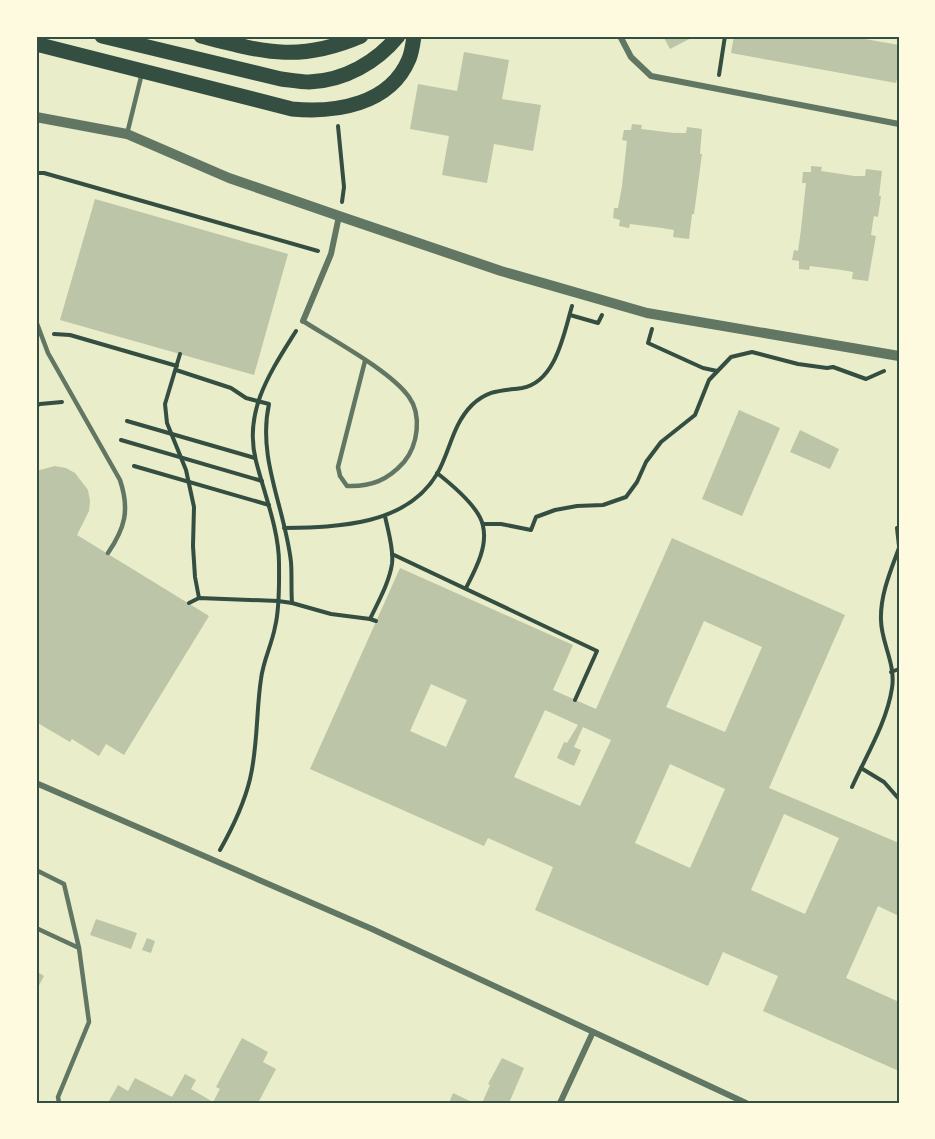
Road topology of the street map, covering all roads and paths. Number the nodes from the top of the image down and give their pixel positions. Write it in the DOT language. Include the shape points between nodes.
graph roads {
  1 [pos="102,36"];
  2 [pos="201,36"];
  3 [pos="361,36"];
  4 [pos="398,36"];
  5 [pos="414,36"];
  6 [pos="621,36"];
  7 [pos="725,36"];
  8 [pos="36,44"];
  9 [pos="142,70"];
  10 [pos="717,88"];
  11 [pos="36,117"];
  12 [pos="899,124"];
  13 [pos="338,125"];
  14 [pos="127,134"];
  15 [pos="36,173"];
  16 [pos="339,216"];
  17 [pos="331,254"];
  18 [pos="573,303"];
  19 [pos="602,314"];
  20 [pos="570,315"];
  21 [pos="36,321"];
  22 [pos="303,321"];
  23 [pos="652,328"];
  24 [pos="42,337"];
  25 [pos="180,354"];
  26 [pos="899,356"];
  27 [pos="365,361"];
  28 [pos="177,368"];
  29 [pos="894,369"];
  30 [pos="717,371"];
  31 [pos="74,400"];
  32 [pos="259,401"];
  33 [pos="36,406"];
  34 [pos="127,421"];
  35 [pos="171,434"];
  36 [pos="121,440"];
  37 [pos="181,457"];
  38 [pos="255,458"];
  39 [pos="134,466"];
  40 [pos="437,473"];
  41 [pos="262,481"];
  42 [pos="189,482"];
  43 [pos="269,505"];
  44 [pos="385,516"];
  45 [pos="483,524"];
  46 [pos="284,528"];
  47 [pos="899,529"];
  48 [pos="899,547"];
  49 [pos="108,553"];
  50 [pos="392,554"];
  51 [pos="466,588"];
  52 [pos="199,598"];
  53 [pos="278,601"];
  54 [pos="189,603"];
  55 [pos="292,603"];
  56 [pos="370,619"];
  57 [pos="376,621"];
  58 [pos="899,669"];
  59 [pos="891,672"];
  60 [pos="575,700"];
  61 [pos="861,768"];
  62 [pos="36,783"];
  63 [pos="852,787"];
  64 [pos="899,799"];
  65 [pos="214,861"];
  66 [pos="36,870"];
  67 [pos="36,928"];
  68 [pos="80,948"];
  69 [pos="593,1032"];
  70 [pos="59,1103"];
  71 [pos="560,1103"];
  72 [pos="746,1103"];
  1 -- 4 [label="main road" via="308,82 337,78 366,65"];
  2 -- 3 [label="main road" via="257,50 296,54 323,50"];
  5 -- 9 [label="main road" via="410,58 400,76 360,104 332,110 292,109"];
  6 -- 10 [label="street" via="631,57 651,76"];
  7 -- 10 [label="path"];
  8 -- 9 [label="main road"];
  9 -- 14 [label="lane"];
  10 -- 12 [label="street"];
  11 -- 14 [label="street"];
  13 -- 16 [label="path" via="344,187"];
  14 -- 16 [label="street" via="229,178"];
  15 -- 17 [label="path"];
  16 -- 17 [label="street"];
  16 -- 26 [label="street" via="501,271 647,313"];
  17 -- 22 [label="street"];
  18 -- 20 [label="path"];
  19 -- 20 [label="path" via="598,322"];
  20 -- 40 [label="path" via="556,361 535,383 490,393 474,404 461,417"];
  21 -- 24 [label="lane"];
  22 -- 27 [label="lane"];
  22 -- 32 [label="path" via="267,375"];
  23 -- 30 [label="path" via="648,343"];
  24 -- 28 [label="path" via="70,334"];
  24 -- 31 [label="lane"];
  25 -- 28 [label="path"];
  27 -- 27 [label="lane" via="338,467 347,486 365,487 394,474 410,455 417,431 410,398 397,383"];
  28 -- 32 [label="path"];
  28 -- 35 [label="path" via="165,404"];
  29 -- 30 [label="path" via="866,379 833,367 798,364 752,352 731,357"];
  30 -- 45 [label="path" via="709,380 695,415 662,442 626,497 603,505 555,510 536,517 531,531"];
  31 -- 33 [label="path"];
  31 -- 49 [label="lane" via="120,480 126,498 124,525"];
  32 -- 38 [label="path" via="254,415"];
  32 -- 46 [label="path" via="269,404 266,453"];
  34 -- 35 [label="path"];
  35 -- 37 [label="path"];
  35 -- 38 [label="path"];
  36 -- 37 [label="path"];
  37 -- 41 [label="path"];
  37 -- 42 [label="path"];
  38 -- 41 [label="path"];
  39 -- 42 [label="path"];
  40 -- 44 [label="path" via="423,492"];
  40 -- 45 [label="path" via="460,493"];
  41 -- 43 [label="path"];
  42 -- 43 [label="path"];
  42 -- 52 [label="path"];
  43 -- 53 [label="path" via="279,561"];
  44 -- 46 [label="path" via="321,528"];
  44 -- 50 [label="path"];
  45 -- 51 [label="path" via="484,541"];
  46 -- 55 [label="path" via="291,562"];
  47 -- 48 [label="path"];
  48 -- 59 [label="path" via="886,585 880,621"];
  50 -- 51 [label="path"];
  50 -- 56 [label="path" via="388,580"];
  51 -- 60 [label="path" via="597,651"];
  52 -- 53 [label="path"];
  52 -- 54 [label="path"];
  53 -- 55 [label="path"];
  53 -- 65 [label="path" via="276,626 261,677 250,778 236,822"];
  55 -- 56 [label="path"];
  56 -- 57 [label="path"];
  58 -- 59 [label="path"];
  59 -- 61 [label="path" via="893,687"];
  61 -- 63 [label="path"];
  61 -- 64 [label="path" via="884,782"];
  62 -- 65 [label="street"];
  65 -- 69 [label="street"];
  66 -- 68 [label="lane" via="64,884"];
  67 -- 68 [label="lane"];
  68 -- 70 [label="lane" via="89,1023 58,1097"];
  69 -- 71 [label="street"];
  69 -- 72 [label="street"];
}
